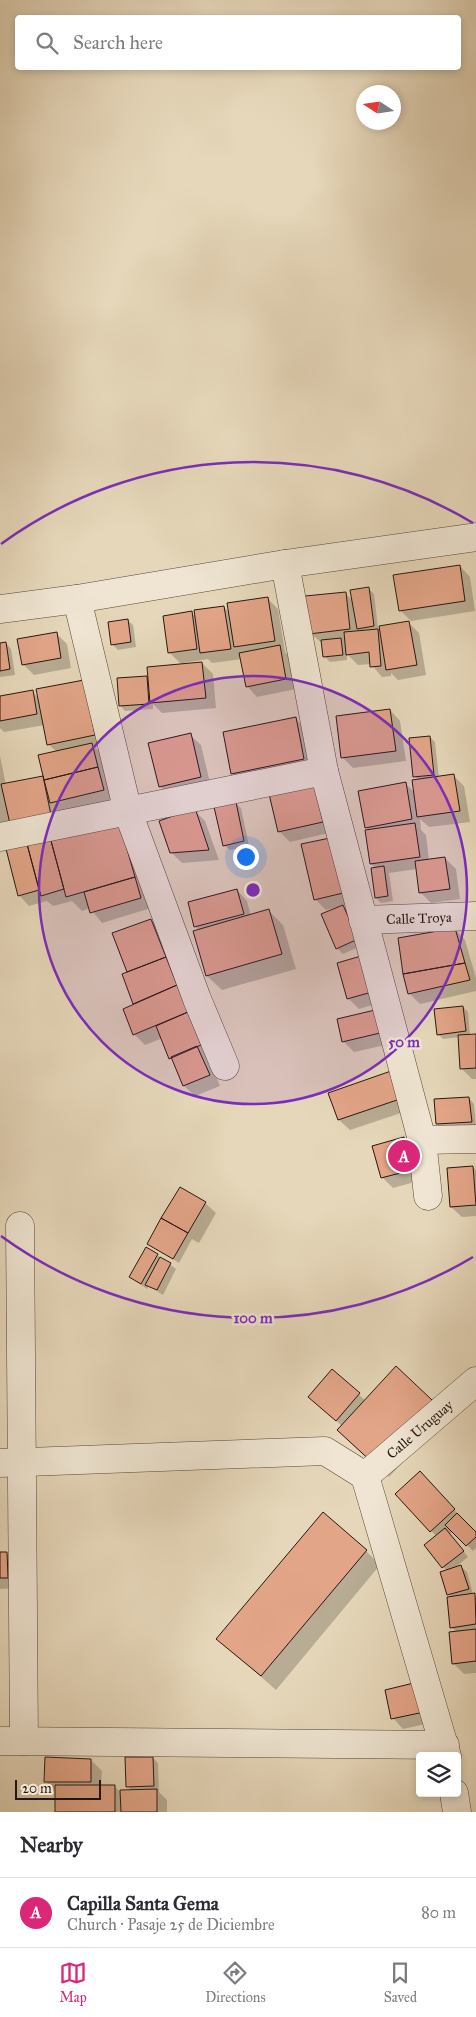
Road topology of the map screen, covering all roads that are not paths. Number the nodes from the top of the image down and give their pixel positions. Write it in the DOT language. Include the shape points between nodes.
graph roads {
  1 [pos="476,537"];
  2 [pos="285,564"];
  3 [pos="77,599"];
  4 [pos="0,609"];
  5 [pos="324,771"];
  6 [pos="128,812"];
  7 [pos="0,837"];
  8 [pos="476,916"];
  9 [pos="363,920"];
  10 [pos="225,1066"];
  11 [pos="476,1139"];
  12 [pos="422,1140"];
  13 [pos="428,1196"];
  14 [pos="20,1226"];
  15 [pos="476,1381"];
  16 [pos="12,1463"];
  17 [pos="365,1476"];
  18 [pos="12,1742"];
  19 [pos="446,1750"];
  20 [pos="455,1797"];
  21 [pos="457,1812"];
  1 -- 2 [label="street"];
  2 -- 3 [label="street"];
  2 -- 5 [label="street"];
  3 -- 4 [label="street"];
  3 -- 6 [label="street"];
  5 -- 6 [label="street"];
  5 -- 9 [label="street"];
  6 -- 7 [label="street"];
  6 -- 10 [label="street"];
  8 -- 9 [label="street, Calle Troya"];
  9 -- 12 [label="street"];
  11 -- 12 [label="street"];
  12 -- 13 [label="street"];
  14 -- 16 [label="street"];
  15 -- 17 [label="street, Calle Uruguay"];
  16 -- 17 [label="street" via="324,1451"];
  16 -- 18 [label="street"];
  17 -- 19 [label="street"];
  18 -- 19 [label="street"];
  20 -- 21 [label="street"];
}
